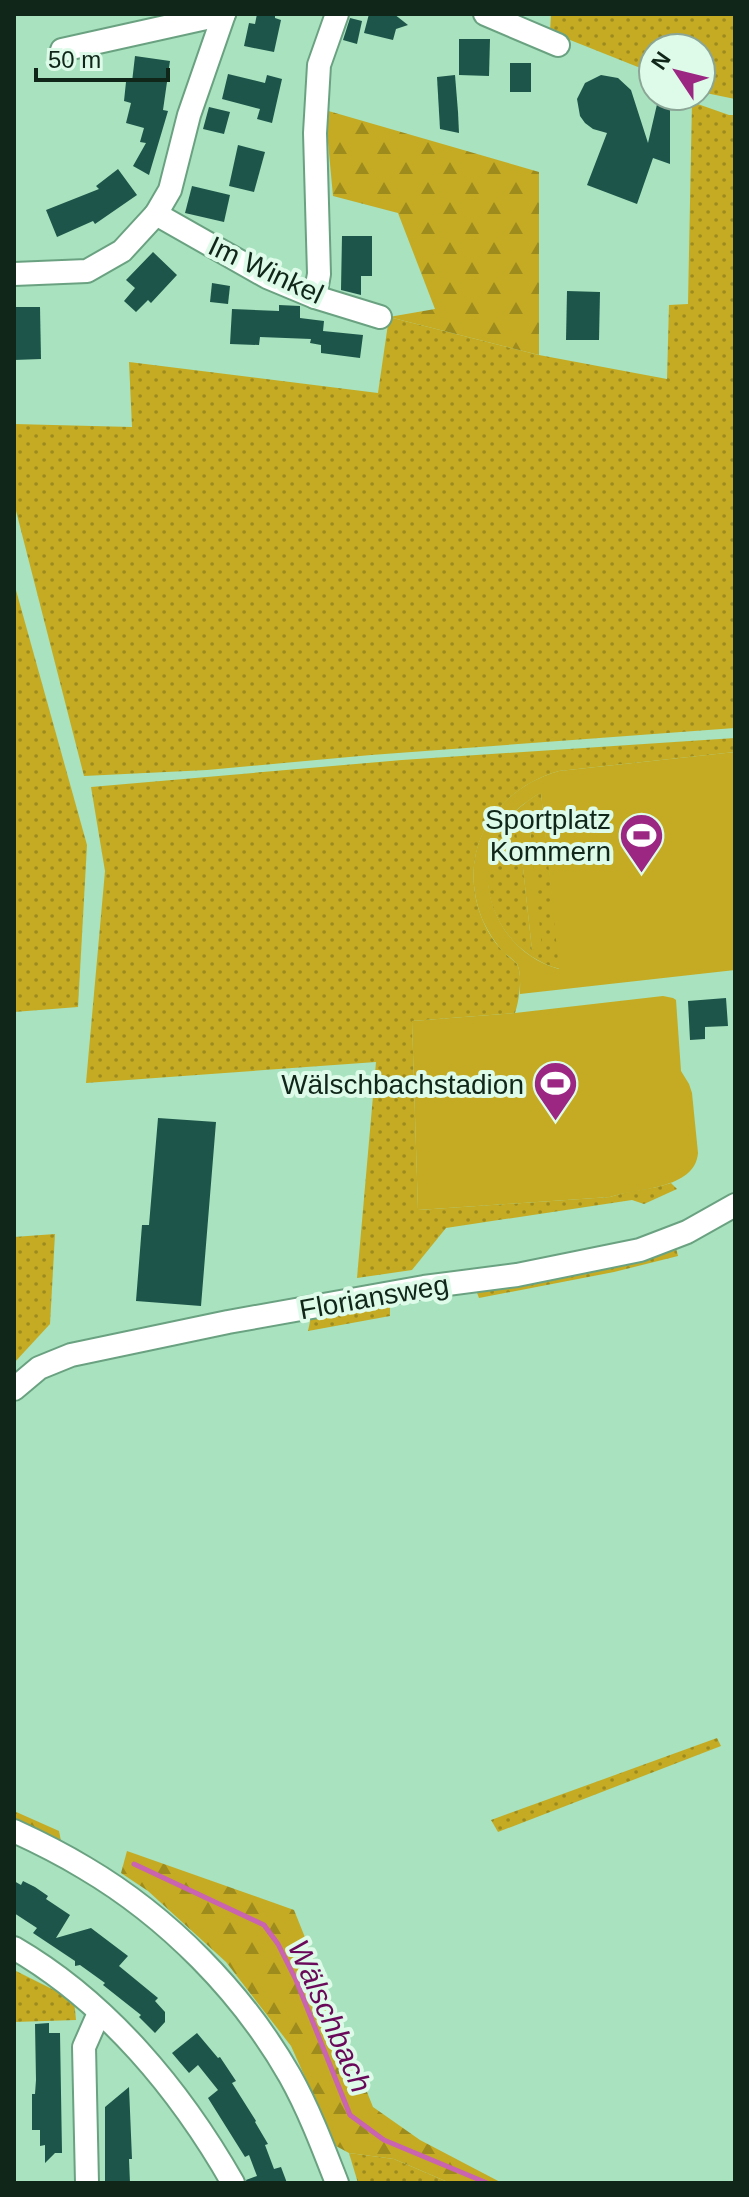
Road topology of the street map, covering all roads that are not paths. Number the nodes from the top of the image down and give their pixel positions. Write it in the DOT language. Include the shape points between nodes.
graph roads {
  1 [pos="224,14"];
  2 [pos="337,14"];
  3 [pos="485,14"];
  4 [pos="558,45"];
  5 [pos="62,50"];
  6 [pos="156,214"];
  7 [pos="14,274"];
  8 [pos="315,297"];
  9 [pos="380,317"];
  10 [pos="735,1205"];
  11 [pos="14,1389"];
  12 [pos="14,1831"];
  13 [pos="14,1948"];
  14 [pos="99,2013"];
  15 [pos="87,2183"];
  16 [pos="233,2183"];
  17 [pos="337,2183"];
  1 -- 5 [label="street"];
  1 -- 6 [label="street" via="170,190"];
  2 -- 8 [label="street" via="319,65"];
  3 -- 4 [label="street"];
  6 -- 7 [label="street" via="122,251 87,271"];
  6 -- 8 [label="street, Im Winkel" via="267,277"];
  8 -- 9 [label="street, Im Winkel"];
  10 -- 11 [label="street, Floriansweg" via="640,1250 71,1355 39,1368"];
  12 -- 17 [label="street" via="123,1893 227,1988 289,2076"];
  13 -- 14 [label="street"];
  14 -- 15 [label="street" via="84,2047"];
  14 -- 16 [label="street" via="165,2081"];
}
